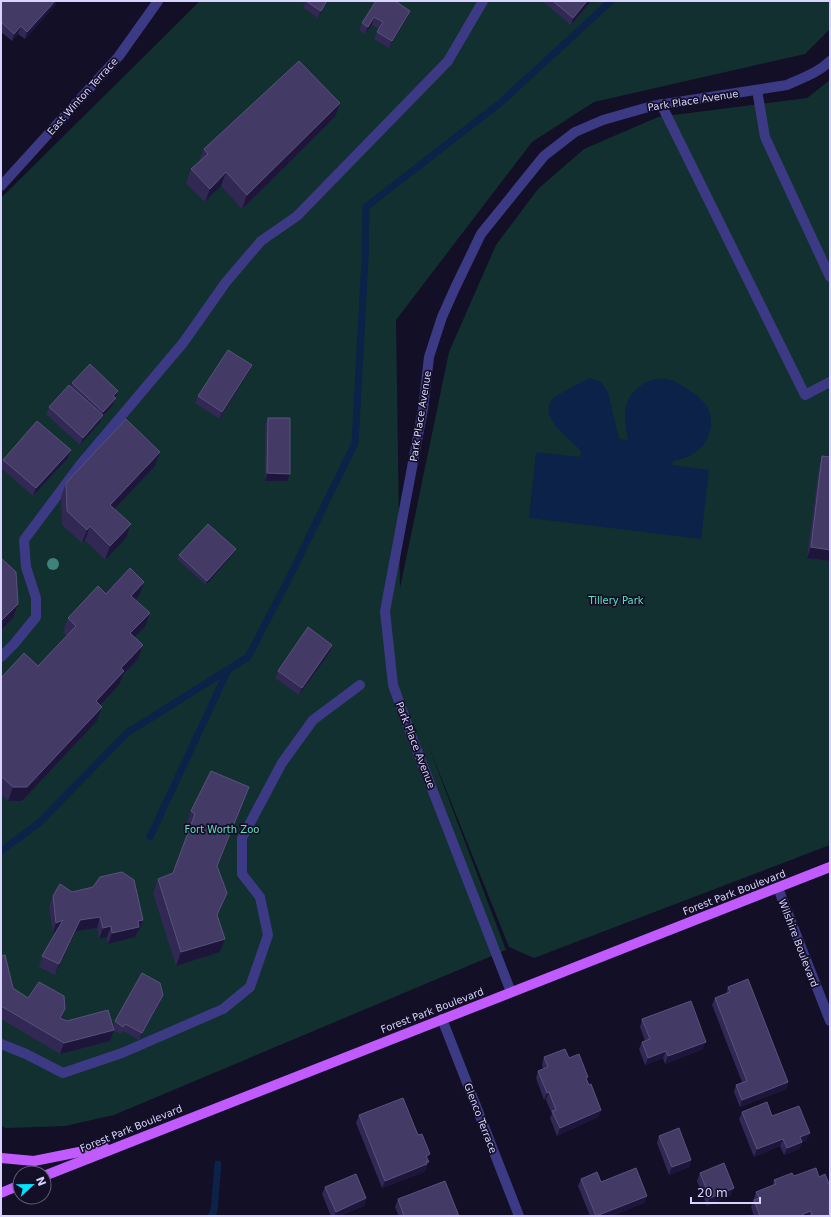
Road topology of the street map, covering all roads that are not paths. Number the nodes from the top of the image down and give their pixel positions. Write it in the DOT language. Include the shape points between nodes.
graph roads {
  1 [pos="158,1"];
  2 [pos="483,1"];
  3 [pos="830,61"];
  4 [pos="757,90"];
  5 [pos="661,104"];
  6 [pos="1,186"];
  7 [pos="830,277"];
  8 [pos="830,382"];
  9 [pos="1,657"];
  10 [pos="360,685"];
  11 [pos="830,867"];
  12 [pos="778,888"];
  13 [pos="511,992"];
  14 [pos="442,1019"];
  15 [pos="830,1021"];
  16 [pos="1,1044"];
  17 [pos="130,1141"];
  18 [pos="1,1158"];
  19 [pos="52,1173"];
  20 [pos="12,1188"];
  21 [pos="1,1193"];
  22 [pos="519,1216"];
  1 -- 6 [label="street, East Winton Terrace" via="119,56"];
  2 -- 9 [label="street" via="448,61 297,216 261,241 226,282 183,343 80,465 24,540 26,567 36,598 36,617"];
  3 -- 4 [label="street, Park Place Avenue" via="808,76 787,85"];
  4 -- 5 [label="street, Park Place Avenue"];
  4 -- 7 [label="street" via="766,137"];
  5 -- 8 [label="street" via="805,396"];
  5 -- 13 [label="street, Park Place Avenue" via="603,120 575,132 544,156 481,234 442,317 429,357 423,409 385,611 393,685"];
  10 -- 16 [label="street" via="313,720 282,763 242,838 242,874 260,897 268,935 250,987 223,1009 122,1053 63,1073"];
  11 -- 12 [label="main road, Forest Park Boulevard"];
  12 -- 13 [label="main road, Forest Park Boulevard"];
  12 -- 15 [label="street, Wilshire Boulevard"];
  13 -- 14 [label="main road, Forest Park Boulevard"];
  14 -- 17 [label="main road, Forest Park Boulevard"];
  14 -- 22 [label="street, Glenco Terrace"];
  17 -- 18 [label="main road" via="34,1161"];
  17 -- 19 [label="main road, Forest Park Boulevard"];
  20 -- 21 [label="main road"];
}
